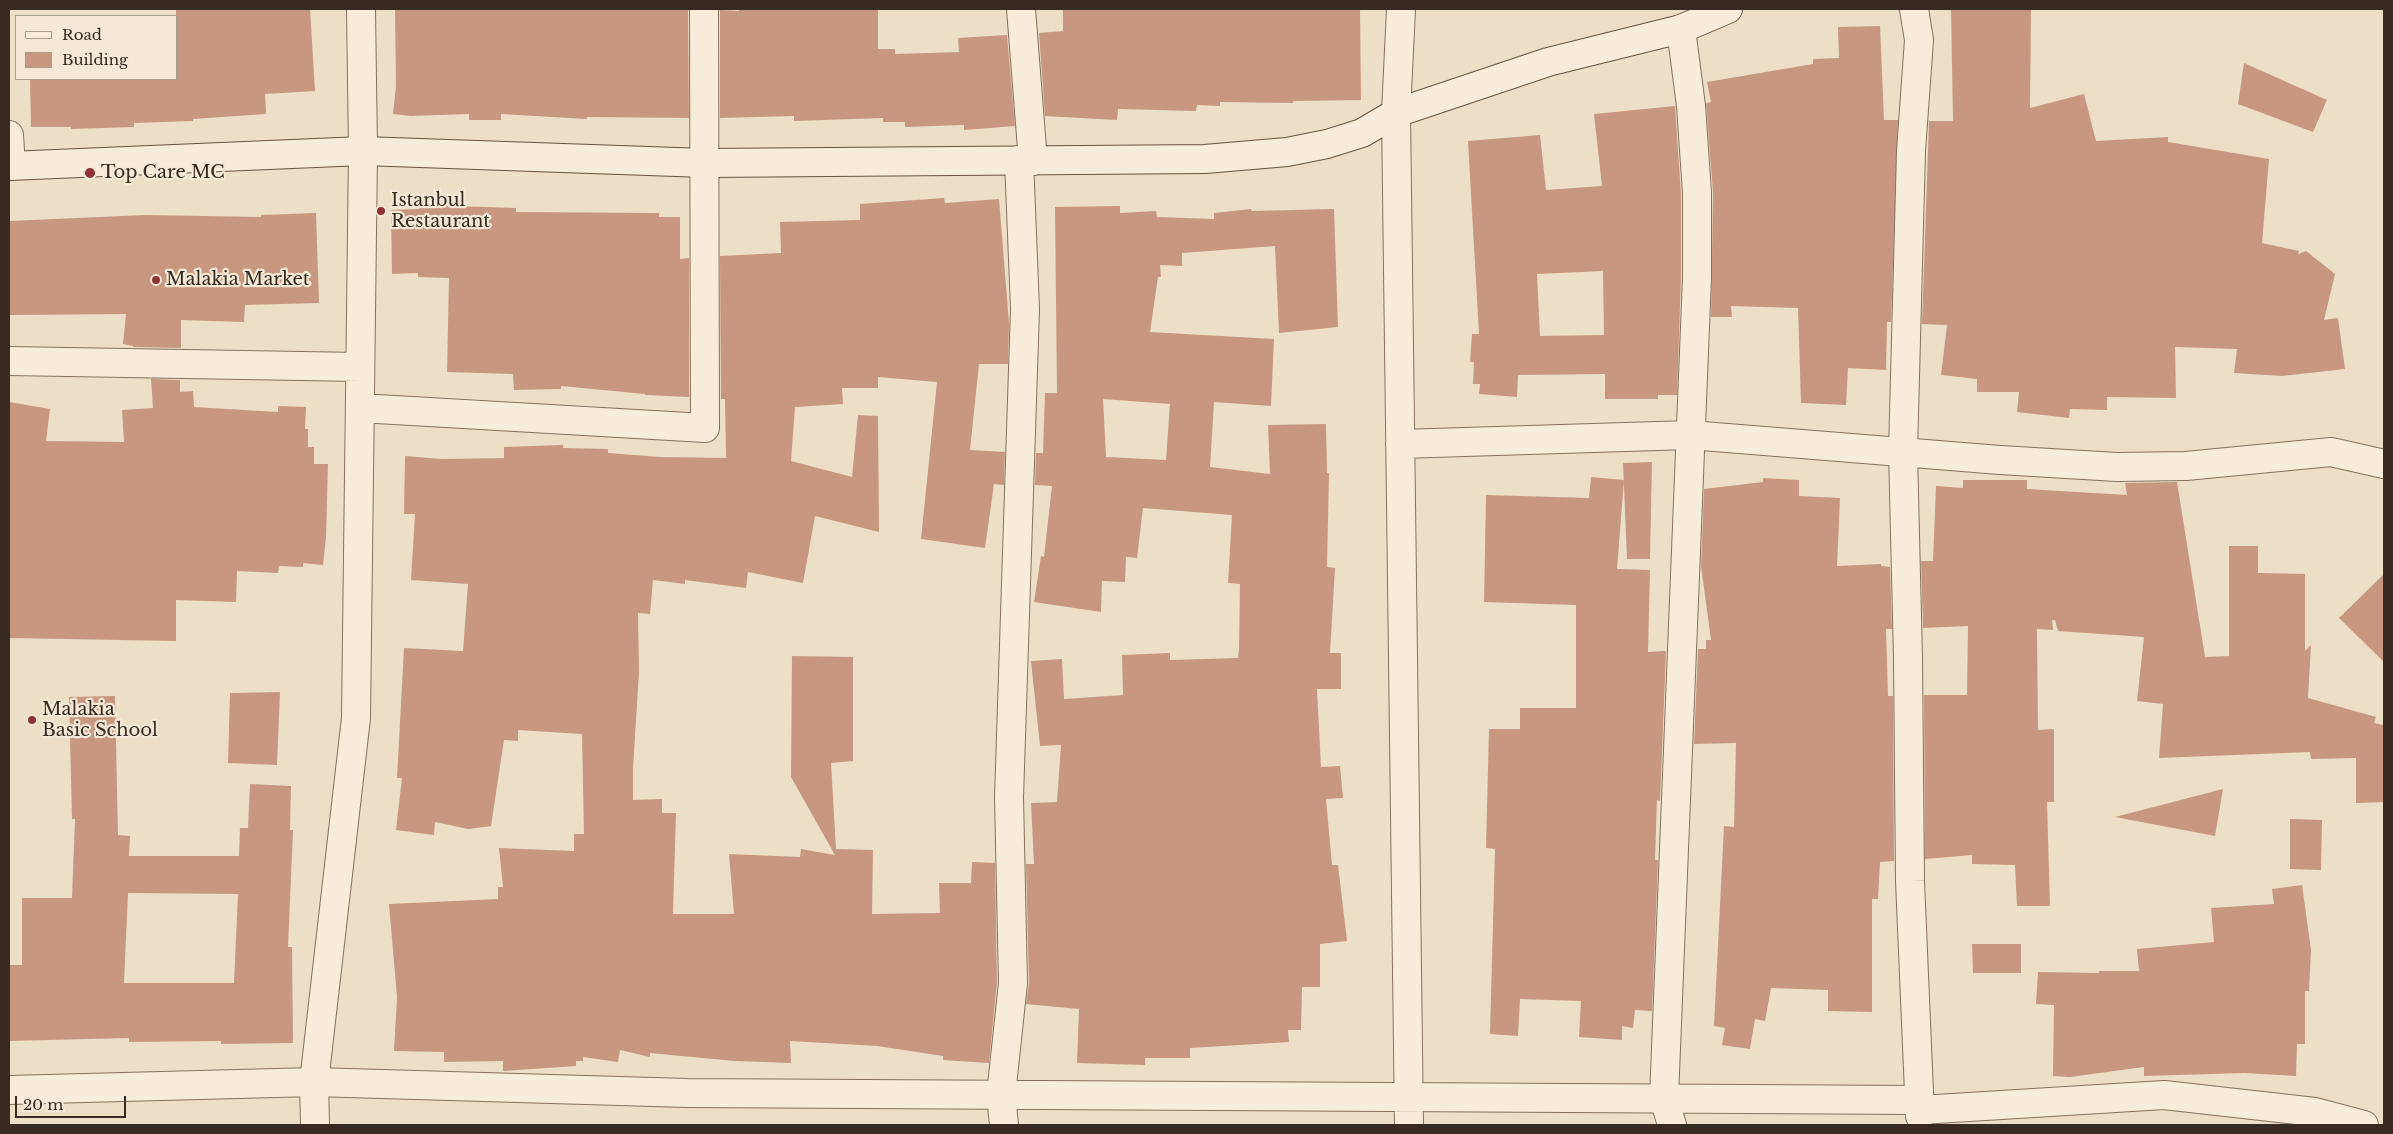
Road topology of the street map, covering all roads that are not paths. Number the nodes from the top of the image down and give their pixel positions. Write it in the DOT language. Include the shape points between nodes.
graph roads {
  1 [pos="361,9"];
  2 [pos="704,9"];
  3 [pos="1021,9"];
  4 [pos="1401,9"];
  5 [pos="1728,9"];
  6 [pos="1914,9"];
  7 [pos="1681,29"];
  8 [pos="1396,113"];
  9 [pos="9,135"];
  10 [pos="363,151"];
  11 [pos="1026,160"];
  12 [pos="705,162"];
  13 [pos="10,166"];
  14 [pos="9,362"];
  15 [pos="360,367"];
  16 [pos="360,408"];
  17 [pos="1690,435"];
  18 [pos="1400,444"];
  19 [pos="1903,452"];
  20 [pos="2384,464"];
  21 [pos="314,1082"];
  22 [pos="9,1090"];
  23 [pos="1001,1095"];
  24 [pos="1409,1097"];
  25 [pos="1664,1098"];
  26 [pos="1920,1112"];
  27 [pos="315,1125"];
  28 [pos="1004,1125"];
  29 [pos="1409,1125"];
  30 [pos="1672,1125"];
  31 [pos="2364,1125"];
  1 -- 10 [label="street"];
  2 -- 12 [label="street"];
  3 -- 11 [label="street"];
  4 -- 8 [label="street"];
  5 -- 7 [label="street"];
  6 -- 19 [label="street" via="1919,40 1911,151"];
  7 -- 8 [label="street" via="1548,62"];
  7 -- 17 [label="street" via="1698,193"];
  8 -- 11 [label="street" via="1362,133 1287,152 1205,159"];
  8 -- 18 [label="street"];
  9 -- 13 [label="street"];
  10 -- 12 [label="street"];
  10 -- 13 [label="street"];
  10 -- 15 [label="street"];
  11 -- 12 [label="street"];
  11 -- 23 [label="street" via="1026,309 1009,797 1012,983"];
  12 -- 16 [label="street" via="705,428"];
  14 -- 15 [label="street"];
  15 -- 16 [label="street"];
  16 -- 21 [label="street" via="356,718"];
  17 -- 18 [label="street"];
  17 -- 19 [label="street"];
  17 -- 25 [label="street"];
  18 -- 24 [label="street"];
  19 -- 20 [label="street" via="2117,468 2186,466 2331,452"];
  19 -- 26 [label="street" via="1910,881"];
  21 -- 22 [label="street"];
  21 -- 23 [label="street" via="687,1093"];
  21 -- 27 [label="street"];
  23 -- 24 [label="street"];
  23 -- 28 [label="street"];
  24 -- 25 [label="street"];
  24 -- 29 [label="street"];
  25 -- 26 [label="street"];
  25 -- 30 [label="street"];
  26 -- 31 [label="street" via="2164,1095 2316,1112"];
}
